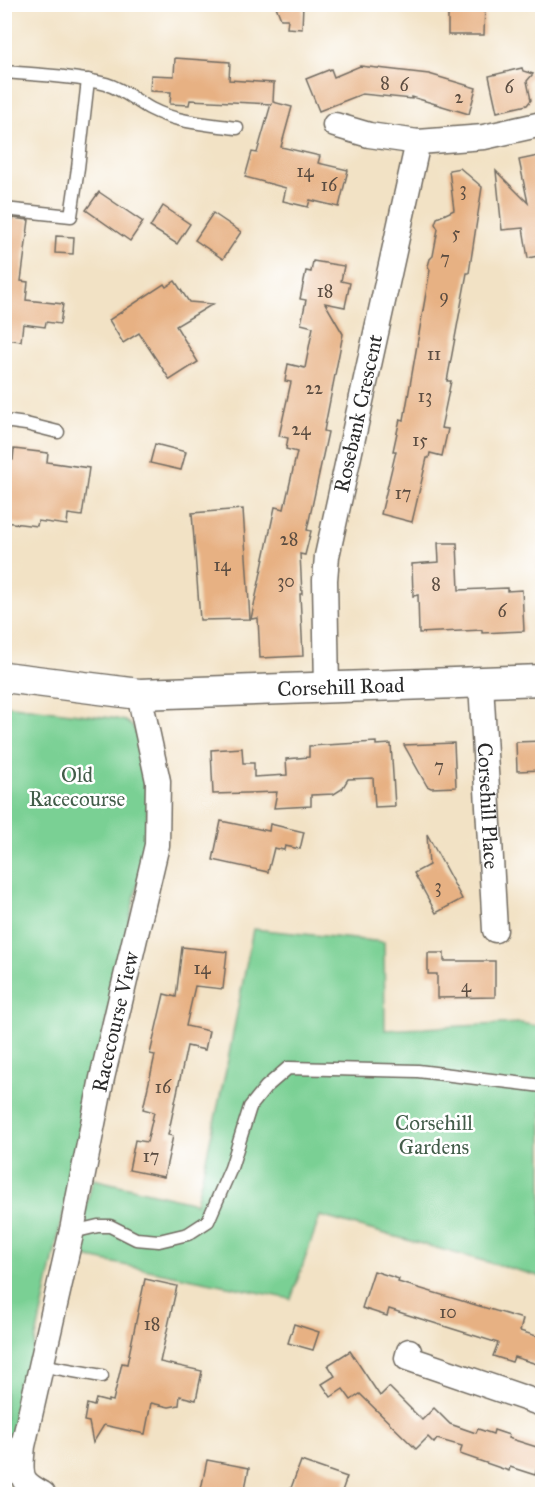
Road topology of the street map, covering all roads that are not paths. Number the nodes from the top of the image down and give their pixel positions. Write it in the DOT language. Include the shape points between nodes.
graph roads {
  1 [pos="4,72"];
  2 [pos="88,80"];
  3 [pos="543,124"];
  4 [pos="335,125"];
  5 [pos="237,128"];
  6 [pos="417,142"];
  7 [pos="4,209"];
  8 [pos="4,421"];
  9 [pos="58,432"];
  10 [pos="4,677"];
  11 [pos="543,680"];
  12 [pos="481,683"];
  13 [pos="327,688"];
  14 [pos="139,694"];
  15 [pos="495,930"];
  16 [pos="543,1086"];
  17 [pos="72,1230"];
  18 [pos="405,1361"];
  19 [pos="40,1365"];
  20 [pos="102,1376"];
  21 [pos="543,1404"];
  22 [pos="30,1490"];
  1 -- 2 [label="lane"];
  2 -- 5 [label="lane" via="109,85 173,118"];
  2 -- 7 [label="lane" via="71,216"];
  3 -- 6 [label="street" via="484,137"];
  4 -- 6 [label="street"];
  6 -- 13 [label="street, Rosebank Crescent" via="327,556"];
  8 -- 9 [label="lane"];
  10 -- 14 [label="street"];
  11 -- 12 [label="street, Corsehill Road"];
  12 -- 13 [label="street, Corsehill Road"];
  12 -- 15 [label="street, Corsehill Place"];
  13 -- 14 [label="street, Corsehill Road"];
  14 -- 17 [label="street, Racecourse View" via="158,781 157,845 102,1078"];
  16 -- 17 [label="lane" via="418,1071 288,1068 250,1107 231,1168 207,1221 188,1234 159,1241 136,1239 110,1226"];
  17 -- 19 [label="street, Racecourse View"];
  18 -- 21 [label="street"];
  19 -- 20 [label="lane"];
  19 -- 22 [label="street, Racecourse View" via="23,1446 23,1475"];
}
